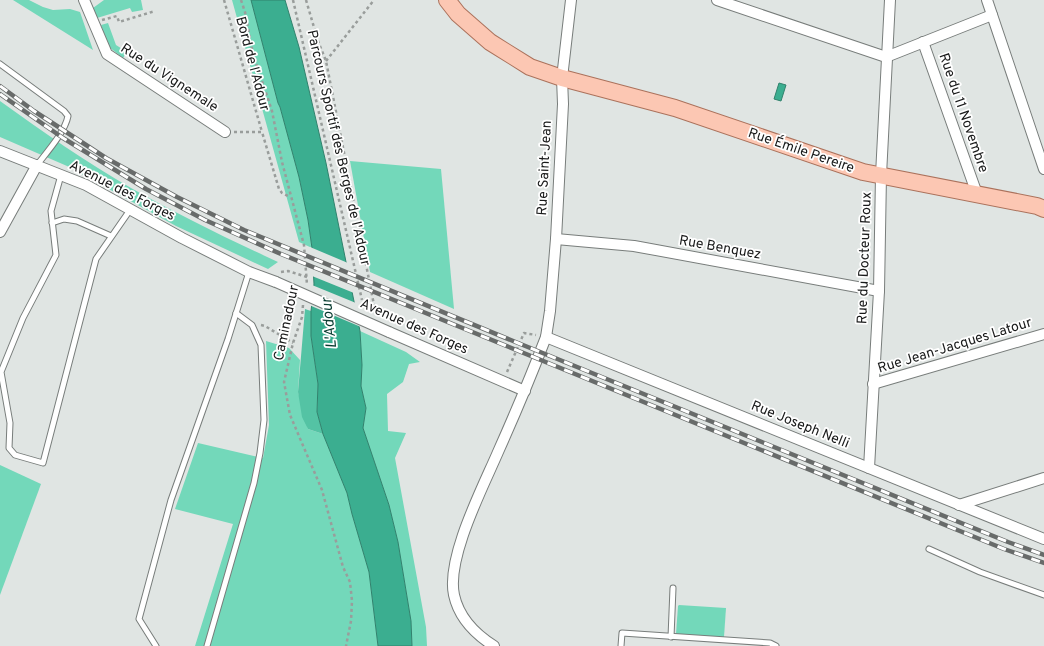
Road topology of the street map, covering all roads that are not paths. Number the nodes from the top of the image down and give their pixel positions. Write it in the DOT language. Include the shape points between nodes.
graph roads {
  1 [pos="84,0"];
  2 [pos="447,0"];
  3 [pos="571,0"];
  4 [pos="717,0"];
  5 [pos="890,0"];
  6 [pos="986,0"];
  7 [pos="992,15"];
  8 [pos="923,42"];
  9 [pos="886,56"];
  10 [pos="0,64"];
  11 [pos="562,78"];
  12 [pos="226,132"];
  13 [pos="0,151"];
  14 [pos="37,165"];
  15 [pos="1044,169"];
  16 [pos="61,174"];
  17 [pos="881,175"];
  18 [pos="977,194"];
  19 [pos="1044,209"];
  20 [pos="130,210"];
  21 [pos="52,223"];
  22 [pos="0,232"];
  23 [pos="111,236"];
  24 [pos="556,239"];
  25 [pos="249,272"];
  26 [pos="879,291"];
  27 [pos="236,313"];
  28 [pos="1044,334"];
  29 [pos="546,337"];
  30 [pos="874,384"];
  31 [pos="524,391"];
  32 [pos="869,468"];
  33 [pos="1044,478"];
  34 [pos="959,505"];
  35 [pos="1044,539"];
  36 [pos="929,549"];
  37 [pos="673,588"];
  38 [pos="1044,595"];
  39 [pos="671,636"];
  40 [pos="156,646"];
  41 [pos="207,646"];
  42 [pos="494,646"];
  43 [pos="621,646"];
  44 [pos="776,646"];
  1 -- 12 [label="street, Rue du Vignemale" via="107,54"];
  2 -- 11 [label="main road, Rue Émile Pereire" via="458,14 490,42 530,67"];
  3 -- 11 [label="street, Rue Saint-Jean"];
  4 -- 9 [label="street"];
  5 -- 9 [label="street, Rue du Docteur Roux"];
  6 -- 7 [label="street"];
  7 -- 8 [label="street"];
  7 -- 15 [label="street"];
  8 -- 9 [label="street"];
  8 -- 18 [label="street, Rue du 11 Novembre"];
  9 -- 17 [label="street, Rue du Docteur Roux"];
  10 -- 14 [label="lane" via="68,116 55,142"];
  11 -- 17 [label="main road, Rue Émile Pereire" via="675,108 863,172"];
  11 -- 24 [label="street, Rue Saint-Jean"];
  13 -- 14 [label="street, Avenue des Forges"];
  14 -- 16 [label="street, Avenue des Forges"];
  14 -- 22 [label="street"];
  16 -- 20 [label="street, Avenue des Forges"];
  16 -- 21 [label="lane" via="51,212"];
  17 -- 18 [label="main road, Rue Émile Pereire"];
  17 -- 26 [label="street, Rue du Docteur Roux"];
  18 -- 19 [label="main road, Rue Émile Pereire"];
  20 -- 23 [label="lane"];
  20 -- 25 [label="street, Avenue des Forges"];
  21 -- 23 [label="lane" via="78,220"];
  21 -- 23 [label="lane" via="56,255 22,318 1,372 10,423 9,448 14,454 43,463 94,265"];
  24 -- 26 [label="street, Rue Benquez" via="634,246"];
  24 -- 29 [label="street, Rue Saint-Jean"];
  25 -- 27 [label="lane"];
  25 -- 31 [label="street, Avenue des Forges, bridge"];
  26 -- 30 [label="street, Rue du Docteur Roux"];
  27 -- 40 [label="lane" via="171,500 139,619"];
  27 -- 41 [label="lane" via="252,325 262,345 264,420 254,483"];
  28 -- 30 [label="street, Rue Jean-Jacques Latour"];
  29 -- 31 [label="street, Rue Saint-Jean"];
  29 -- 32 [label="street, Rue Joseph Nelli"];
  30 -- 32 [label="street, Rue du Docteur Roux"];
  31 -- 42 [label="street" via="473,511 455,564 453,581 458,608 479,636"];
  32 -- 34 [label="street, Rue Joseph Nelli"];
  33 -- 34 [label="street"];
  34 -- 35 [label="street, Rue Joseph Nelli"];
  36 -- 38 [label="lane" via="980,572"];
  37 -- 39 [label="lane"];
  39 -- 43 [label="lane" via="622,633"];
  39 -- 44 [label="lane" via="770,643"];
}
